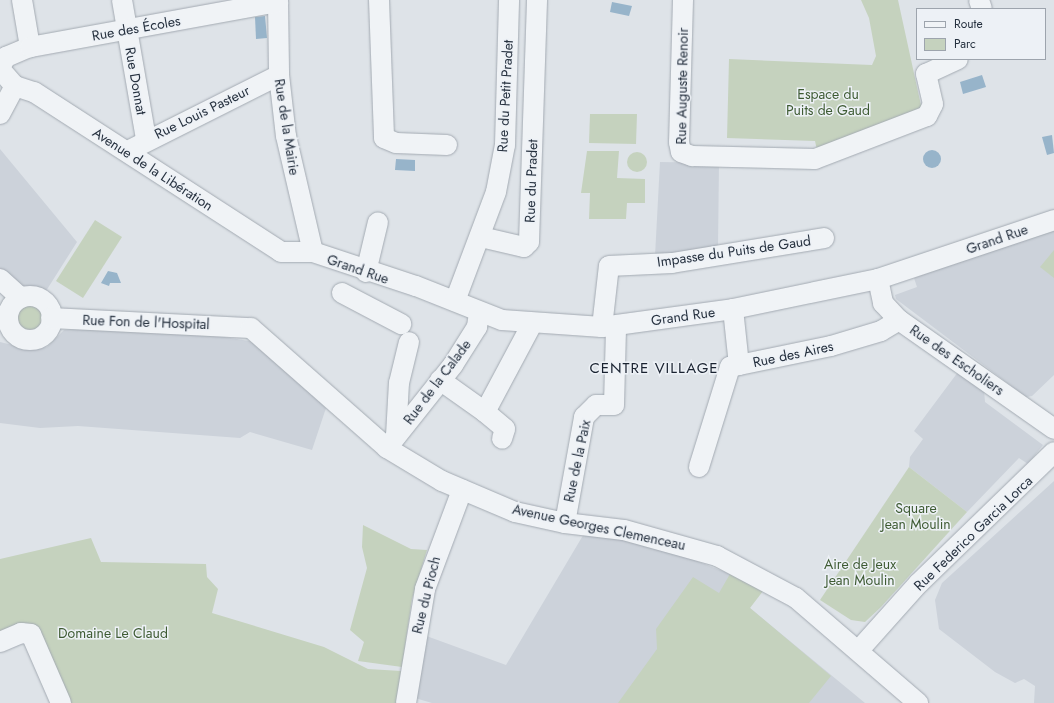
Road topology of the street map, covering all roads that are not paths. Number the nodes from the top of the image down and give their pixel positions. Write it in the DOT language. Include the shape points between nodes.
graph roads {
  1 [pos="22,0"];
  2 [pos="122,0"];
  3 [pos="379,0"];
  4 [pos="509,0"];
  5 [pos="537,0"];
  6 [pos="683,0"];
  7 [pos="278,1"];
  8 [pos="211,7"];
  9 [pos="127,30"];
  10 [pos="30,47"];
  11 [pos="956,60"];
  12 [pos="0,68"];
  13 [pos="279,75"];
  14 [pos="15,86"];
  15 [pos="0,114"];
  16 [pos="146,139"];
  17 [pos="447,145"];
  18 [pos="128,151"];
  19 [pos="1054,220"];
  20 [pos="378,222"];
  21 [pos="481,238"];
  22 [pos="824,238"];
  23 [pos="313,252"];
  24 [pos="366,272"];
  25 [pos="0,279"];
  26 [pos="878,279"];
  27 [pos="342,293"];
  28 [pos="455,301"];
  29 [pos="10,308"];
  30 [pos="733,309"];
  31 [pos="479,312"];
  32 [pos="51,318"];
  33 [pos="899,320"];
  34 [pos="401,324"];
  35 [pos="532,324"];
  36 [pos="240,326"];
  37 [pos="609,326"];
  38 [pos="8,334"];
  39 [pos="409,342"];
  40 [pos="738,365"];
  41 [pos="440,380"];
  42 [pos="485,412"];
  43 [pos="1054,429"];
  44 [pos="502,439"];
  45 [pos="387,441"];
  46 [pos="1054,452"];
  47 [pos="699,467"];
  48 [pos="462,490"];
  49 [pos="565,523"];
  50 [pos="0,642"];
  51 [pos="860,650"];
  52 [pos="61,703"];
  53 [pos="406,703"];
  54 [pos="918,703"];
  1 -- 10 [label="street"];
  2 -- 9 [label="street, Rue Donnat"];
  3 -- 17 [label="street" via="384,138 396,143"];
  4 -- 21 [label="street, Rue du Petit Pradet" via="505,145 496,192"];
  5 -- 21 [label="street, Rue du Pradet" via="529,242 524,247"];
  6 -- 11 [label="street, Rue Auguste Renoir" via="679,142 681,152 692,156 815,159 927,116 933,110 925,78 931,70"];
  7 -- 8 [label="street, Rue des Écoles"];
  7 -- 13 [label="street, Rue de la Mairie"];
  8 -- 9 [label="street, Rue des Écoles"];
  9 -- 10 [label="street, Rue des Écoles"];
  9 -- 16 [label="street, Rue Donnat"];
  10 -- 12 [label="street, Rue des Écoles" via="6,57"];
  12 -- 14 [label="street"];
  13 -- 16 [label="street, Rue Louis Pasteur"];
  13 -- 23 [label="street, Rue de la Mairie" via="286,136"];
  14 -- 15 [label="street"];
  14 -- 18 [label="street, Avenue de la Libération" via="34,92"];
  16 -- 18 [label="street, Rue Louis Pasteur"];
  18 -- 23 [label="street, Avenue de la Libération" via="281,252"];
  19 -- 26 [label="street, Grand Rue"];
  20 -- 24 [label="street"];
  21 -- 28 [label="street"];
  22 -- 37 [label="street, Impasse du Puits de Gaud" via="672,263 609,266"];
  23 -- 24 [label="street, Grand Rue"];
  24 -- 28 [label="street, Grand Rue"];
  25 -- 29 [label="street"];
  26 -- 30 [label="street, Grand Rue"];
  26 -- 33 [label="street, Rue des Escholiers" via="883,303"];
  27 -- 34 [label="street"];
  28 -- 31 [label="street, Grand Rue"];
  29 -- 32 [label="street" via="32,296 44,301"];
  29 -- 38 [label="street"];
  30 -- 37 [label="street, Grand Rue"];
  30 -- 40 [label="street, Rue des Aires"];
  31 -- 35 [label="street, Grand Rue" via="502,320"];
  31 -- 41 [label="street, Rue de la Calade" via="477,328"];
  32 -- 36 [label="street, Rue Fon de l'Hospital"];
  32 -- 38 [label="street" via="48,330 38,338 26,339"];
  33 -- 40 [label="street, Rue des Aires" via="881,331 831,346"];
  33 -- 43 [label="street, Rue des Escholiers"];
  35 -- 37 [label="street, Grand Rue"];
  35 -- 42 [label="street"];
  36 -- 45 [label="street, Avenue Georges Clemenceau" via="263,336"];
  37 -- 49 [label="street, Rue de la Paix" via="614,405 596,405 584,417"];
  39 -- 45 [label="street"];
  40 -- 47 [label="street" via="730,367"];
  41 -- 42 [label="street"];
  41 -- 45 [label="street, Rue de la Calade"];
  42 -- 44 [label="street" via="505,429"];
  45 -- 48 [label="street, Avenue Georges Clemenceau"];
  46 -- 51 [label="street, Rue Federico Garcia Lorca" via="919,583"];
  48 -- 49 [label="street, Avenue Georges Clemenceau" via="515,512"];
  48 -- 53 [label="street, Rue du Pioch" via="425,589"];
  49 -- 51 [label="street, Avenue Georges Clemenceau" via="624,530 717,556 790,595"];
  50 -- 52 [label="street" via="21,633 31,634"];
  51 -- 54 [label="street, Avenue Georges Clemenceau"];
}
